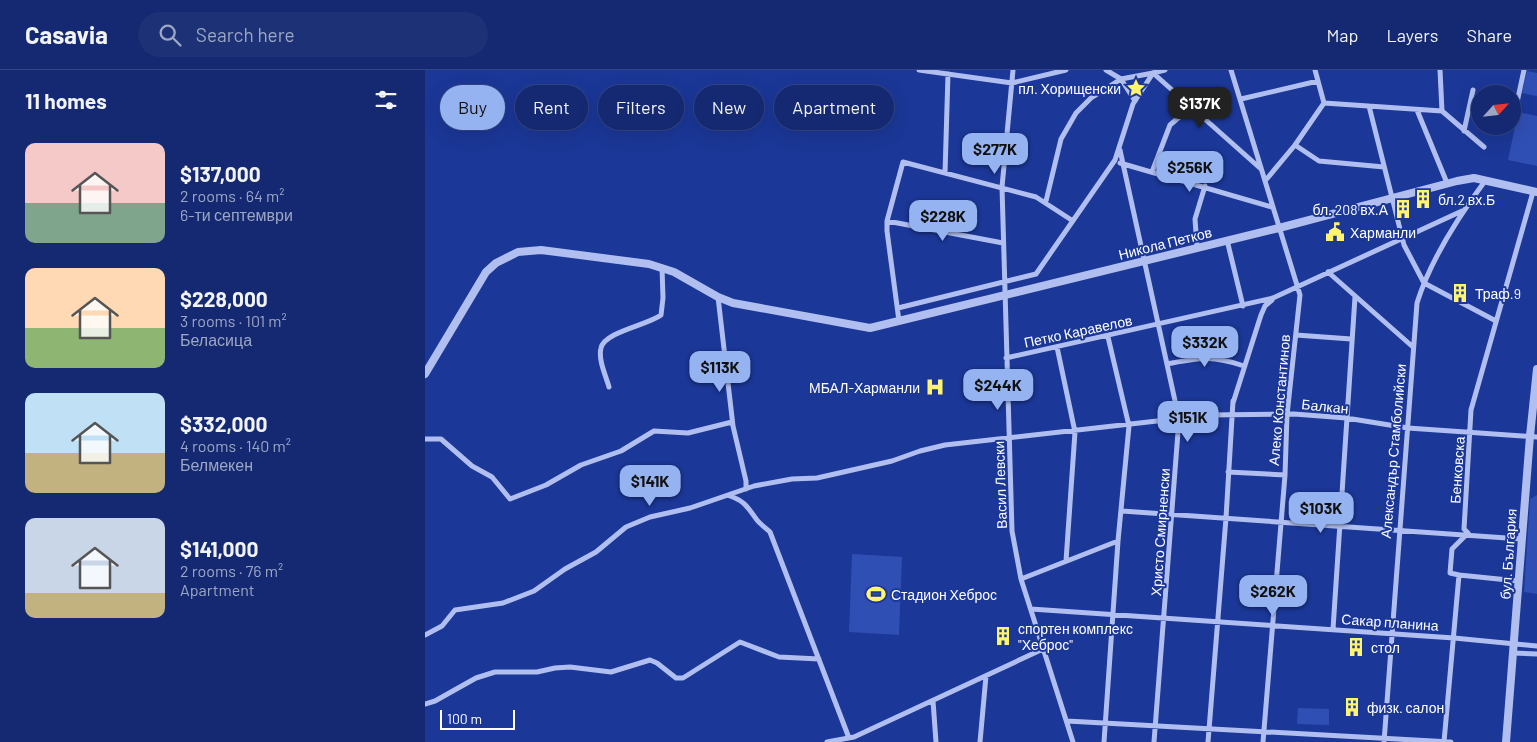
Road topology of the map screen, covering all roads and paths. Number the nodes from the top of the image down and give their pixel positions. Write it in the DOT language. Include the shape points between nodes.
graph roads {
  1 [pos="919,70"];
  2 [pos="1013,70"];
  3 [pos="1067,70"];
  4 [pos="1106,70"];
  5 [pos="1165,70"];
  6 [pos="1231,70"];
  7 [pos="1315,70"];
  8 [pos="1441,70"];
  9 [pos="1525,70"];
  10 [pos="1152,72"];
  11 [pos="948,74"];
  12 [pos="1121,79"];
  13 [pos="1318,81"];
  14 [pos="1012,83"];
  15 [pos="1521,87"];
  16 [pos="1241,99"];
  17 [pos="1471,99"];
  18 [pos="1135,101"];
  19 [pos="1324,103"];
  20 [pos="1369,106"];
  21 [pos="1191,107"];
  22 [pos="1417,110"];
  23 [pos="1442,111"];
  24 [pos="1464,131"];
  25 [pos="1295,144"];
  26 [pos="1484,147"];
  27 [pos="1119,150"];
  28 [pos="1115,160"];
  29 [pos="1121,163"];
  30 [pos="1384,167"];
  31 [pos="1261,170"];
  32 [pos="1152,172"];
  33 [pos="945,173"];
  34 [pos="1485,180"];
  35 [pos="1265,181"];
  36 [pos="1447,183"];
  37 [pos="1205,186"];
  38 [pos="1002,187"];
  39 [pos="1535,192"];
  40 [pos="1393,197"];
  41 [pos="1046,201"];
  42 [pos="1272,207"];
  43 [pos="1462,211"];
  44 [pos="1073,221"];
  45 [pos="887,222"];
  46 [pos="1279,228"];
  47 [pos="1403,237"];
  48 [pos="1227,240"];
  49 [pos="1003,243"];
  50 [pos="1197,248"];
  51 [pos="1144,261"];
  52 [pos="662,267"];
  53 [pos="1328,272"];
  54 [pos="1036,274"];
  55 [pos="1005,283"];
  56 [pos="1424,283"];
  57 [pos="1039,287"];
  58 [pos="1296,288"];
  59 [pos="1005,295"];
  60 [pos="718,297"];
  61 [pos="1355,297"];
  62 [pos="1273,298"];
  63 [pos="1243,306"];
  64 [pos="897,308"];
  65 [pos="899,321"];
  66 [pos="1496,321"];
  67 [pos="1159,325"];
  68 [pos="1296,335"];
  69 [pos="1108,337"];
  70 [pos="1351,339"];
  71 [pos="1057,347"];
  72 [pos="1413,347"];
  73 [pos="1006,358"];
  74 [pos="1167,364"];
  75 [pos="1243,366"];
  76 [pos="1537,369"];
  77 [pos="425,374"];
  78 [pos="609,386"];
  79 [pos="1231,415"];
  80 [pos="1287,415"];
  81 [pos="1179,418"];
  82 [pos="1346,418"];
  83 [pos="732,422"];
  84 [pos="1129,426"];
  85 [pos="1408,428"];
  86 [pos="1075,432"];
  87 [pos="1470,434"];
  88 [pos="1533,437"];
  89 [pos="1010,439"];
  90 [pos="425,440"];
  91 [pos="1228,472"];
  92 [pos="1285,475"];
  93 [pos="746,489"];
  94 [pos="729,496"];
  95 [pos="1122,512"];
  96 [pos="1172,516"];
  97 [pos="1226,518"];
  98 [pos="1280,521"];
  99 [pos="1340,525"];
  100 [pos="1398,530"];
  101 [pos="1467,535"];
  102 [pos="1521,539"];
  103 [pos="1118,541"];
  104 [pos="1066,561"];
  105 [pos="1459,575"];
  106 [pos="1021,578"];
  107 [pos="1518,581"];
  108 [pos="1031,609"];
  109 [pos="1113,615"];
  110 [pos="1164,618"];
  111 [pos="1218,622"];
  112 [pos="1273,627"];
  113 [pos="1333,629"];
  114 [pos="1390,634"];
  115 [pos="425,635"];
  116 [pos="1454,638"];
  117 [pos="1514,644"];
  118 [pos="1537,646"];
  119 [pos="1043,648"];
  120 [pos="1513,653"];
  121 [pos="1537,654"];
  122 [pos="819,659"];
  123 [pos="986,676"];
  124 [pos="933,702"];
  125 [pos="425,704"];
  126 [pos="1067,721"];
  127 [pos="1106,722"];
  128 [pos="1155,726"];
  129 [pos="1209,728"];
  130 [pos="1264,731"];
  131 [pos="853,739"];
  132 [pos="1326,739"];
  133 [pos="1384,740"];
  134 [pos="827,742"];
  135 [pos="936,742"];
  136 [pos="980,742"];
  137 [pos="1073,742"];
  138 [pos="1104,742"];
  139 [pos="1154,742"];
  140 [pos="1207,742"];
  141 [pos="1263,742"];
  142 [pos="1444,742"];
  143 [pos="1451,742"];
  144 [pos="1506,742"];
  1 -- 11 [label="street"];
  2 -- 14 [label="street, Васил Левски"];
  3 -- 14 [label="street"];
  4 -- 12 [label="street"];
  5 -- 10 [label="street"];
  6 -- 16 [label="street, Алеко Константинов"];
  7 -- 13 [label="street"];
  8 -- 23 [label="street"];
  9 -- 15 [label="street"];
  10 -- 12 [label="street"];
  10 -- 18 [label="street"];
  10 -- 21 [label="street"];
  11 -- 14 [label="street"];
  11 -- 33 [label="street"];
  12 -- 18 [label="street"];
  12 -- 41 [label="street" via="1091,98 1070,121 1061,139"];
  13 -- 16 [label="street"];
  13 -- 19 [label="street"];
  14 -- 38 [label="street, Васил Левски"];
  16 -- 31 [label="street, Алеко Константинов"];
  17 -- 24 [label="street"];
  18 -- 27 [label="street"];
  19 -- 20 [label="street"];
  19 -- 25 [label="street"];
  20 -- 22 [label="street"];
  20 -- 30 [label="street"];
  21 -- 31 [label="street"];
  21 -- 32 [label="street" via="1170,125"];
  22 -- 23 [label="street"];
  22 -- 36 [label="street"];
  23 -- 24 [label="street"];
  24 -- 26 [label="street"];
  25 -- 30 [label="street" via="1319,161"];
  25 -- 35 [label="street"];
  27 -- 28 [label="street"];
  27 -- 29 [label="street, Христо Смирненски"];
  28 -- 29 [label="street"];
  28 -- 44 [label="street"];
  29 -- 32 [label="street"];
  29 -- 51 [label="street, Христо Смирненски"];
  30 -- 40 [label="street"];
  31 -- 35 [label="street, Алеко Константинов"];
  32 -- 37 [label="street"];
  33 -- 38 [label="street"];
  33 -- 45 [label="street" via="903,162"];
  34 -- 36 [label="street, Никола Петков" via="1474,178"];
  34 -- 39 [label="street, Никола Петков"];
  34 -- 43 [label="street, Александър Стамболийски"];
  35 -- 42 [label="street, Алеко Константинов"];
  36 -- 40 [label="street, Никола Петков"];
  37 -- 42 [label="street"];
  37 -- 50 [label="street" via="1195,219"];
  38 -- 41 [label="street"];
  38 -- 49 [label="street, Васил Левски"];
  39 -- 66 [label="street, Бенковска"];
  40 -- 46 [label="street, Никола Петков"];
  40 -- 47 [label="street"];
  41 -- 44 [label="street"];
  42 -- 46 [label="street, Алеко Константинов"];
  43 -- 47 [label="street, Петко Каравелов"];
  43 -- 56 [label="street, Александър Стамболийски"];
  44 -- 54 [label="street"];
  45 -- 49 [label="street"];
  45 -- 64 [label="street"];
  46 -- 48 [label="street, Никола Петков"];
  46 -- 58 [label="street, Алеко Константинов"];
  47 -- 53 [label="street, Петко Каравелов"];
  47 -- 56 [label="street"];
  48 -- 50 [label="street, Никола Петков"];
  48 -- 63 [label="street"];
  49 -- 55 [label="street, Васил Левски"];
  50 -- 51 [label="street, Никола Петков"];
  51 -- 57 [label="street, Никола Петков"];
  51 -- 67 [label="street, Христо Смирненски"];
  52 -- 60 [label="street, Никола Петков"];
  52 -- 77 [label="street" via="529,249 507,257 485,272 475,286"];
  52 -- 78 [label="street" via="661,315 604,342 601,349"];
  53 -- 58 [label="street, Петко Каравелов"];
  53 -- 61 [label="street"];
  54 -- 55 [label="street"];
  54 -- 57 [label="street"];
  55 -- 59 [label="street, Васил Левски"];
  55 -- 64 [label="street"];
  56 -- 66 [label="street"];
  56 -- 72 [label="street, Александър Стамболийски" via="1417,303"];
  57 -- 59 [label="street, Никола Петков"];
  58 -- 62 [label="street, Петко Каравелов"];
  58 -- 68 [label="street, Алеко Константинов" via="1300,295"];
  59 -- 65 [label="street, Никола Петков"];
  59 -- 73 [label="street, Васил Левски"];
  60 -- 65 [label="street, Никола Петков" via="733,303 870,328"];
  60 -- 83 [label="street"];
  61 -- 70 [label="street"];
  61 -- 72 [label="street"];
  62 -- 63 [label="street, Петко Каравелов"];
  62 -- 75 [label="street" via="1265,306"];
  63 -- 67 [label="street, Петко Каравелов"];
  64 -- 65 [label="street"];
  66 -- 87 [label="street, Бенковска" via="1471,410"];
  67 -- 69 [label="street, Петко Каравелов"];
  67 -- 74 [label="street, Христо Смирненски"];
  68 -- 70 [label="street"];
  68 -- 80 [label="street, Алеко Константинов"];
  69 -- 71 [label="street, Петко Каравелов"];
  69 -- 84 [label="street"];
  70 -- 82 [label="street"];
  71 -- 73 [label="street, Петко Каравелов"];
  71 -- 86 [label="street"];
  72 -- 85 [label="street, Александър Стамболийски"];
  73 -- 89 [label="street, Васил Левски"];
  74 -- 75 [label="street" via="1209,358"];
  74 -- 81 [label="street, Христо Смирненски"];
  75 -- 79 [label="street"];
  76 -- 88 [label="street, бул. България"];
  79 -- 80 [label="street, Балкан"];
  79 -- 81 [label="street, Балкан"];
  79 -- 91 [label="street"];
  80 -- 82 [label="street, Балкан"];
  80 -- 92 [label="street, Алеко Константинов"];
  81 -- 84 [label="street, Балкан"];
  81 -- 96 [label="street, Христо Смирненски"];
  82 -- 85 [label="street, Балкан"];
  82 -- 99 [label="street"];
  83 -- 90 [label="street" via="689,433 654,431 621,451 581,464 546,485 510,499 492,477 473,466 441,439"];
  83 -- 93 [label="street"];
  84 -- 86 [label="street, Балкан"];
  84 -- 95 [label="street"];
  85 -- 87 [label="street, Балкан"];
  85 -- 100 [label="street, Александър Стамболийски"];
  86 -- 89 [label="street, Балкан"];
  86 -- 104 [label="street"];
  87 -- 88 [label="street, Балкан"];
  87 -- 101 [label="street, Бенковска" via="1464,529"];
  88 -- 102 [label="street, бул. България"];
  89 -- 93 [label="street, Балкан" via="945,445 817,478 792,479"];
  89 -- 106 [label="street, Васил Левски" via="1012,531"];
  91 -- 92 [label="street"];
  91 -- 97 [label="street"];
  92 -- 98 [label="street, Алеко Константинов"];
  93 -- 94 [label="street, Балкан"];
  94 -- 115 [label="street, Балкан" via="638,521 534,591 503,603 455,610 442,626"];
  94 -- 122 [label="street" via="749,506 770,532"];
  95 -- 96 [label="street"];
  95 -- 103 [label="street"];
  96 -- 97 [label="street"];
  96 -- 110 [label="street, Христо Смирненски"];
  97 -- 98 [label="street"];
  97 -- 111 [label="street"];
  98 -- 99 [label="street"];
  98 -- 112 [label="street, Алеко Константинов"];
  99 -- 100 [label="street"];
  99 -- 113 [label="street"];
  100 -- 101 [label="street"];
  100 -- 114 [label="street, Александър Стамболийски"];
  101 -- 102 [label="street"];
  101 -- 105 [label="street" via="1452,549 1451,573"];
  102 -- 107 [label="street, бул. България"];
  103 -- 104 [label="street"];
  103 -- 109 [label="street"];
  104 -- 106 [label="street"];
  105 -- 107 [label="street"];
  105 -- 116 [label="street"];
  106 -- 108 [label="street, Васил Левски"];
  107 -- 117 [label="street, бул. България"];
  108 -- 109 [label="street, Сакар планина"];
  108 -- 119 [label="street, Васил Левски"];
  109 -- 110 [label="street, Сакар планина"];
  109 -- 127 [label="street"];
  110 -- 111 [label="street, Сакар планина"];
  110 -- 128 [label="street, Христо Смирненски"];
  111 -- 112 [label="street, Сакар планина"];
  111 -- 129 [label="street"];
  112 -- 113 [label="street, Сакар планина"];
  112 -- 130 [label="street, Алеко Константинов"];
  113 -- 114 [label="street, Сакар планина"];
  114 -- 116 [label="street, Сакар планина"];
  114 -- 133 [label="street, Александър Стамболийски"];
  116 -- 117 [label="street, Сакар планина"];
  116 -- 142 [label="street"];
  117 -- 118 [label="street, Сакар планина"];
  117 -- 120 [label="street, бул. България"];
  119 -- 123 [label="street"];
  119 -- 126 [label="street, Васил Левски"];
  120 -- 121 [label="street"];
  120 -- 144 [label="street, бул. България"];
  122 -- 125 [label="street" via="779,656 740,642 683,678 676,678 650,660 611,672 570,667 537,672 495,672"];
  122 -- 131 [label="street"];
  123 -- 124 [label="street"];
  123 -- 136 [label="street"];
  124 -- 131 [label="street"];
  124 -- 135 [label="street"];
  126 -- 127 [label="street"];
  126 -- 137 [label="street, Васил Левски"];
  127 -- 128 [label="street"];
  127 -- 138 [label="street"];
  128 -- 129 [label="street"];
  128 -- 139 [label="street, Христо Смирненски"];
  129 -- 130 [label="street"];
  129 -- 140 [label="street"];
  130 -- 132 [label="street"];
  130 -- 141 [label="street, Алеко Константинов"];
  131 -- 134 [label="street"];
  132 -- 133 [label="street"];
  133 -- 142 [label="street"];
  142 -- 143 [label="street"];
}
